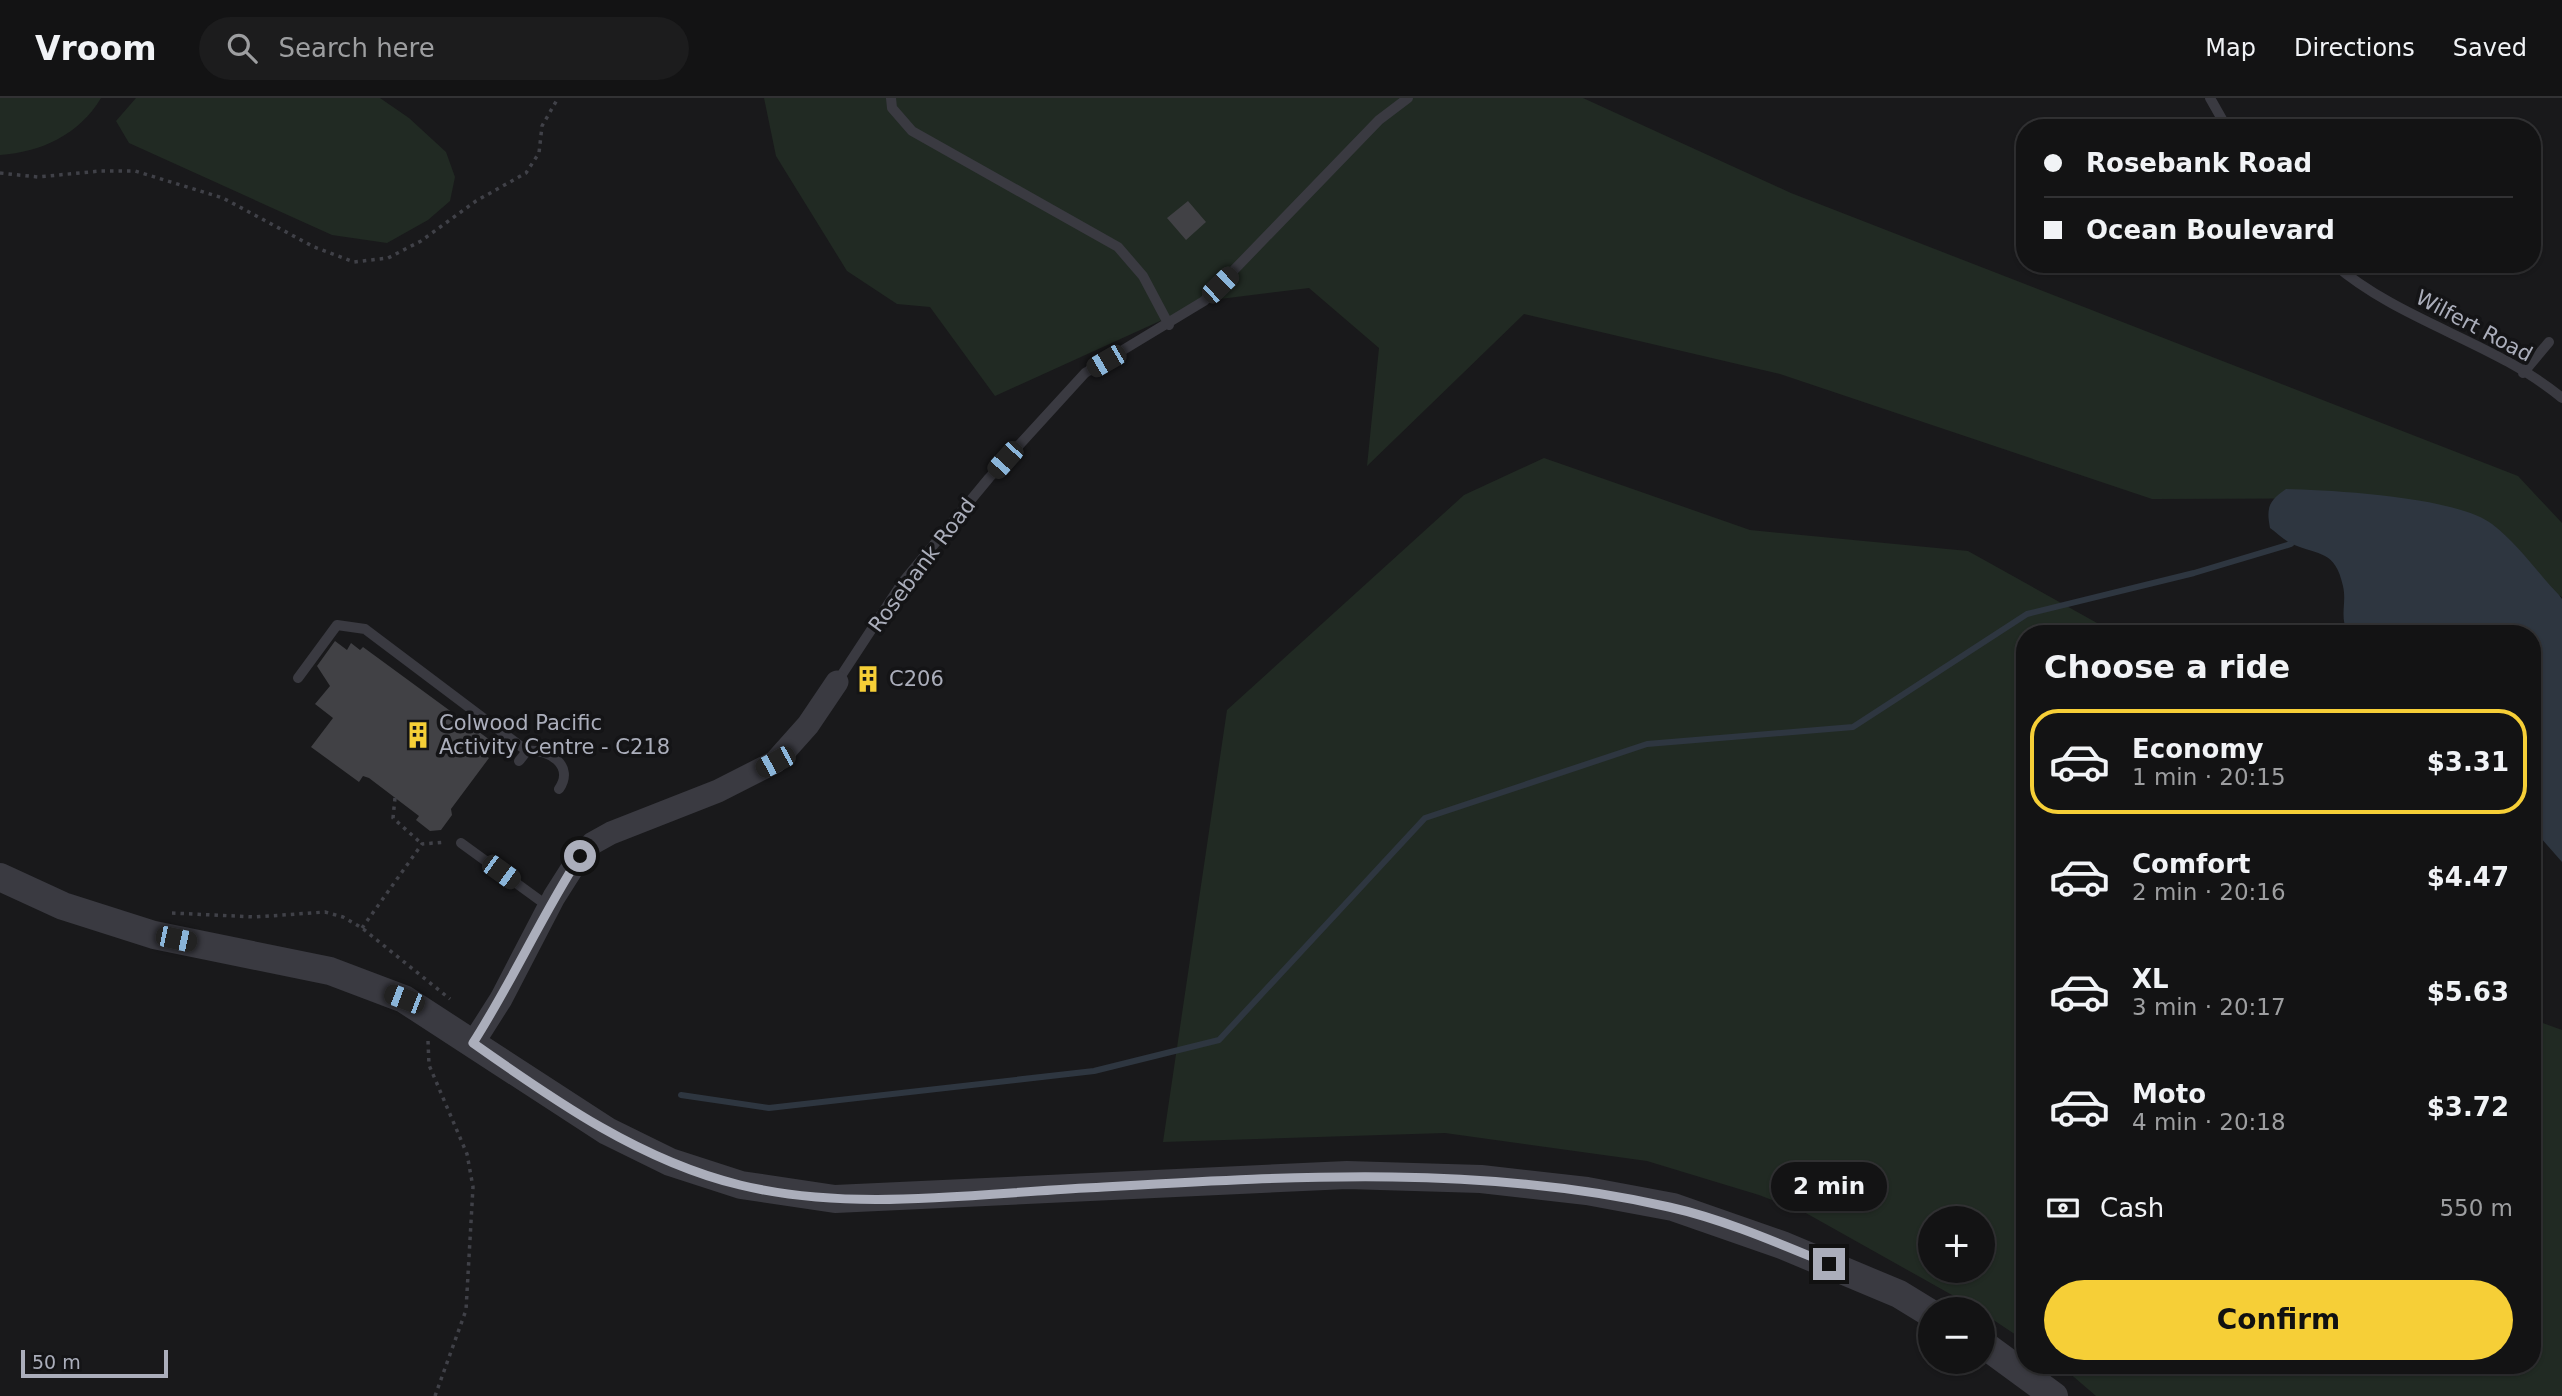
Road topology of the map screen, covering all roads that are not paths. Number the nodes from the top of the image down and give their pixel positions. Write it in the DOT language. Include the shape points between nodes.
graph roads {
  1 [pos="891,98"];
  2 [pos="1408,98"];
  3 [pos="2210,98"];
  4 [pos="2222,119"];
  5 [pos="2348,273"];
  6 [pos="1169,325"];
  7 [pos="2549,342"];
  8 [pos="2523,373"];
  9 [pos="2562,398"];
  10 [pos="298,678"];
  11 [pos="837,682"];
  12 [pos="527,751"];
  13 [pos="519,761"];
  14 [pos="559,789"];
  15 [pos="461,843"];
  16 [pos="0,877"];
  17 [pos="549,907"];
  18 [pos="473,1043"];
  19 [pos="1918,1306"];
  20 [pos="1995,1353"];
  21 [pos="2016,1368"];
  22 [pos="2024,1374"];
  23 [pos="2054,1396"];
  1 -- 6 [label="lane" via="892,108 912,131 1118,247 1143,276"];
  2 -- 6 [label="lane, Rosebank Road" via="1379,120 1204,301"];
  3 -- 4 [label="lane"];
  5 -- 8 [label="lane, Wilfert Road" via="2388,302"];
  6 -- 11 [label="lane, Rosebank Road" via="1086,373 989,478 902,583"];
  7 -- 8 [label="lane"];
  8 -- 9 [label="lane, Wilfert Road"];
  10 -- 12 [label="lane" via="337,625 365,629"];
  11 -- 17 [label="street, Rosebank Road" via="775,762 593,843"];
  12 -- 13 [label="lane"];
  12 -- 14 [label="lane" via="539,749 560,762 564,781"];
  15 -- 17 [label="lane"];
  16 -- 18 [label="street" via="63,906 154,935 330,971 404,999"];
  17 -- 18 [label="street, Rosebank Road"];
  18 -- 19 [label="street" via="607,1131 670,1162 741,1185 835,1199 1347,1175 1481,1179 1673,1207 1782,1245"];
  20 -- 21 [label="street"];
  22 -- 23 [label="street"];
}
